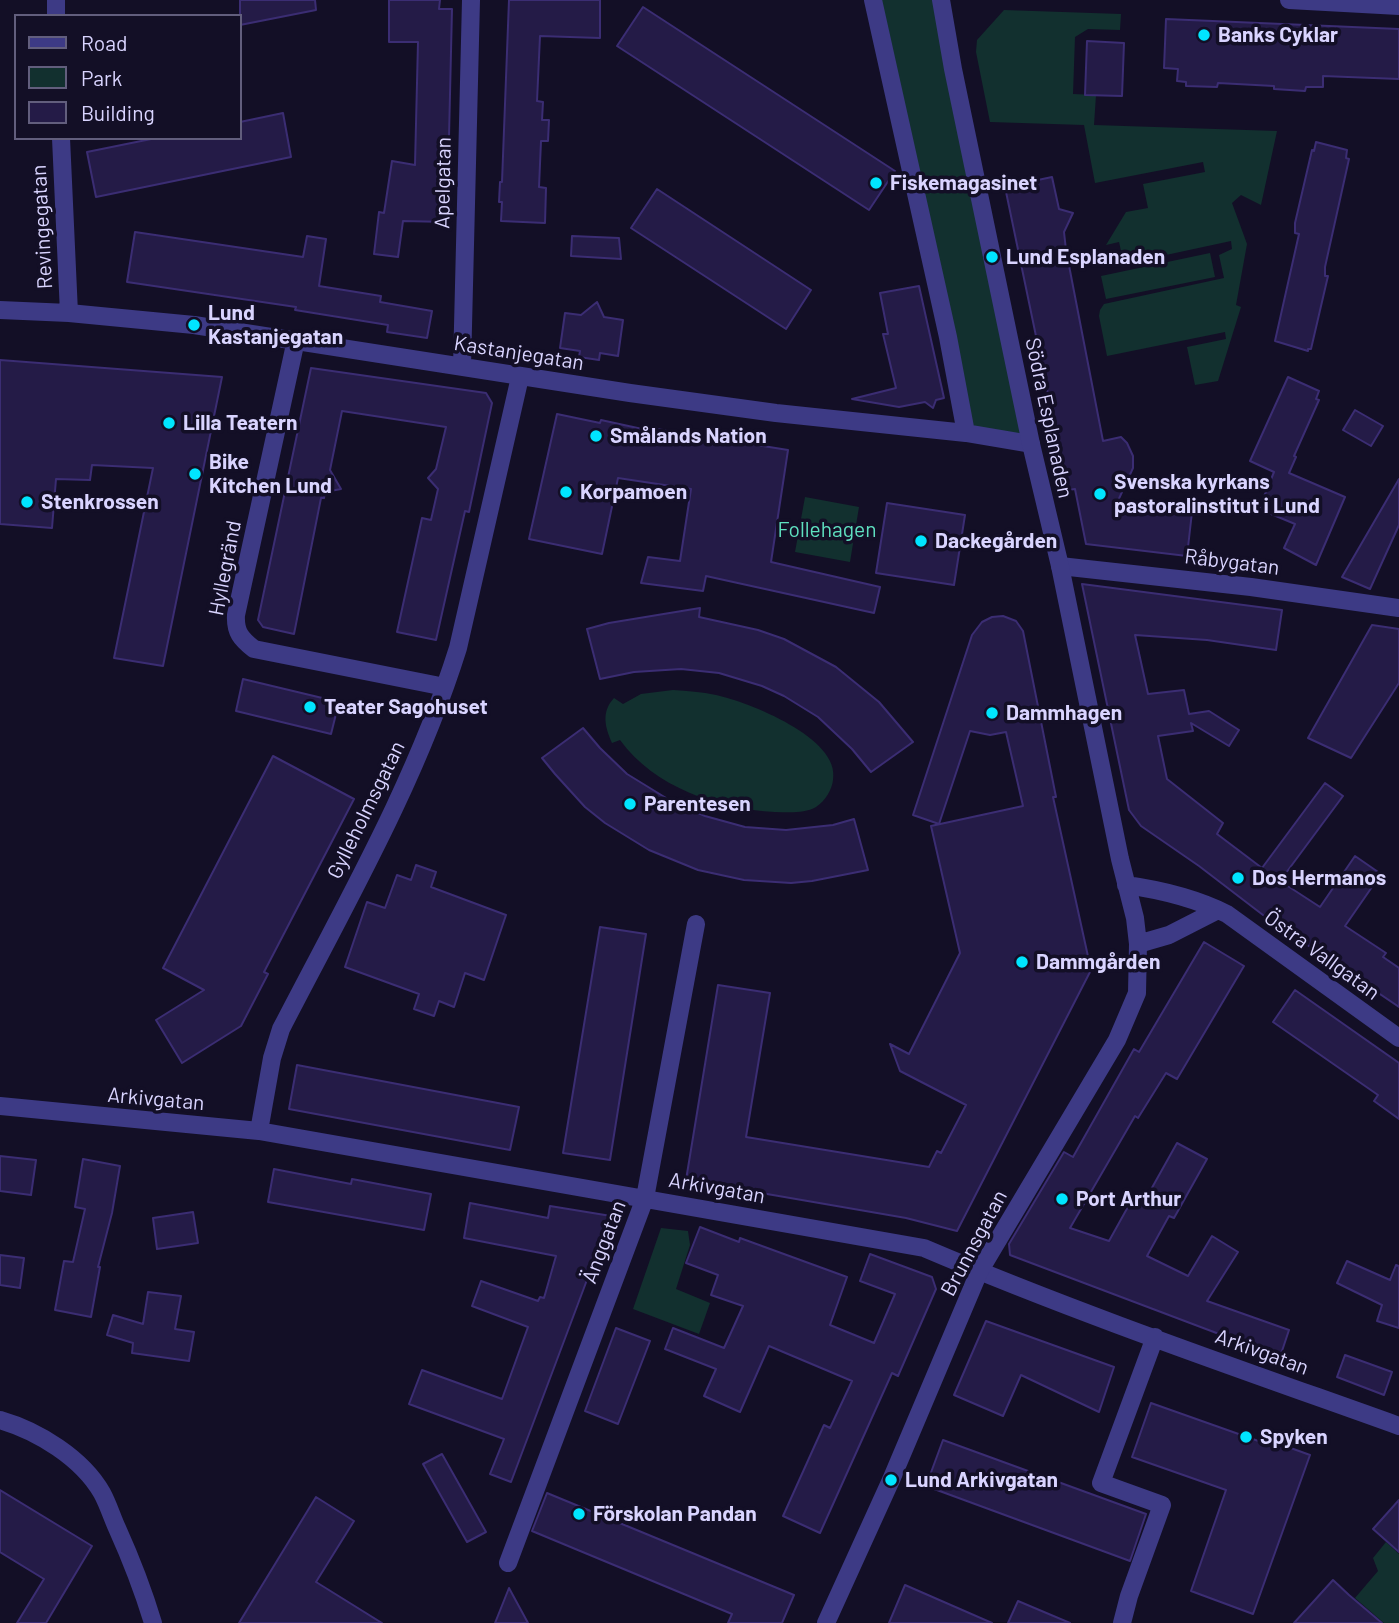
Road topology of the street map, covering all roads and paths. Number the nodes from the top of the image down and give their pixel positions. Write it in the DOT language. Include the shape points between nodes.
graph roads {
  1 [pos="471,0"];
  2 [pos="873,0"];
  3 [pos="941,0"];
  4 [pos="1289,0"];
  5 [pos="1399,6"];
  6 [pos="61,140"];
  7 [pos="0,310"];
  8 [pos="69,313"];
  9 [pos="296,340"];
  10 [pos="462,367"];
  11 [pos="520,377"];
  12 [pos="966,433"];
  13 [pos="1031,444"];
  14 [pos="1060,566"];
  15 [pos="1396,602"];
  16 [pos="446,687"];
  17 [pos="1126,885"];
  18 [pos="1218,909"];
  19 [pos="696,923"];
  20 [pos="1138,944"];
  21 [pos="1399,1038"];
  22 [pos="0,1106"];
  23 [pos="259,1131"];
  24 [pos="645,1198"];
  25 [pos="979,1272"];
  26 [pos="1155,1338"];
  27 [pos="0,1420"];
  28 [pos="1399,1426"];
  29 [pos="508,1563"];
  30 [pos="153,1623"];
  31 [pos="826,1623"];
  32 [pos="1122,1623"];
  1 -- 10 [label="street, Apelgatan"];
  2 -- 12 [label="street"];
  3 -- 13 [label="street, Södra Esplanaden"];
  4 -- 5 [label="street"];
  6 -- 8 [label="street, Revingegatan"];
  7 -- 8 [label="street, Kastanjegatan"];
  8 -- 9 [label="street, Kastanjegatan"];
  9 -- 10 [label="street, Kastanjegatan"];
  9 -- 16 [label="street, Hyllegränd" via="236,615 237,632 254,649"];
  10 -- 11 [label="street, Kastanjegatan"];
  11 -- 12 [label="street, Kastanjegatan" via="775,413"];
  11 -- 16 [label="street, Gylleholmsgatan"];
  12 -- 13 [label="street, Kastanjegatan"];
  13 -- 14 [label="street, Södra Esplanaden"];
  14 -- 15 [label="street, Råbygatan"];
  14 -- 17 [label="street, Södra Esplanaden"];
  16 -- 23 [label="street, Gylleholmsgatan" via="390,819 281,1029"];
  17 -- 18 [label="street, Östra Vallgatan"];
  17 -- 20 [label="street, Brunnsgatan"];
  18 -- 20 [label="street"];
  18 -- 21 [label="street, Östra Vallgatan"];
  19 -- 24 [label="street, Änggatan"];
  20 -- 25 [label="street, Brunnsgatan" via="1137,993 1117,1040"];
  22 -- 23 [label="street, Arkivgatan"];
  23 -- 24 [label="street, Arkivgatan"];
  24 -- 25 [label="street, Arkivgatan" via="924,1248"];
  24 -- 29 [label="street, Änggatan"];
  25 -- 26 [label="street, Arkivgatan"];
  25 -- 31 [label="street, Brunnsgatan"];
  26 -- 28 [label="street, Arkivgatan"];
  26 -- 32 [label="street" via="1101,1483 1162,1505"];
  27 -- 30 [label="street" via="51,1442 102,1492"];
}
